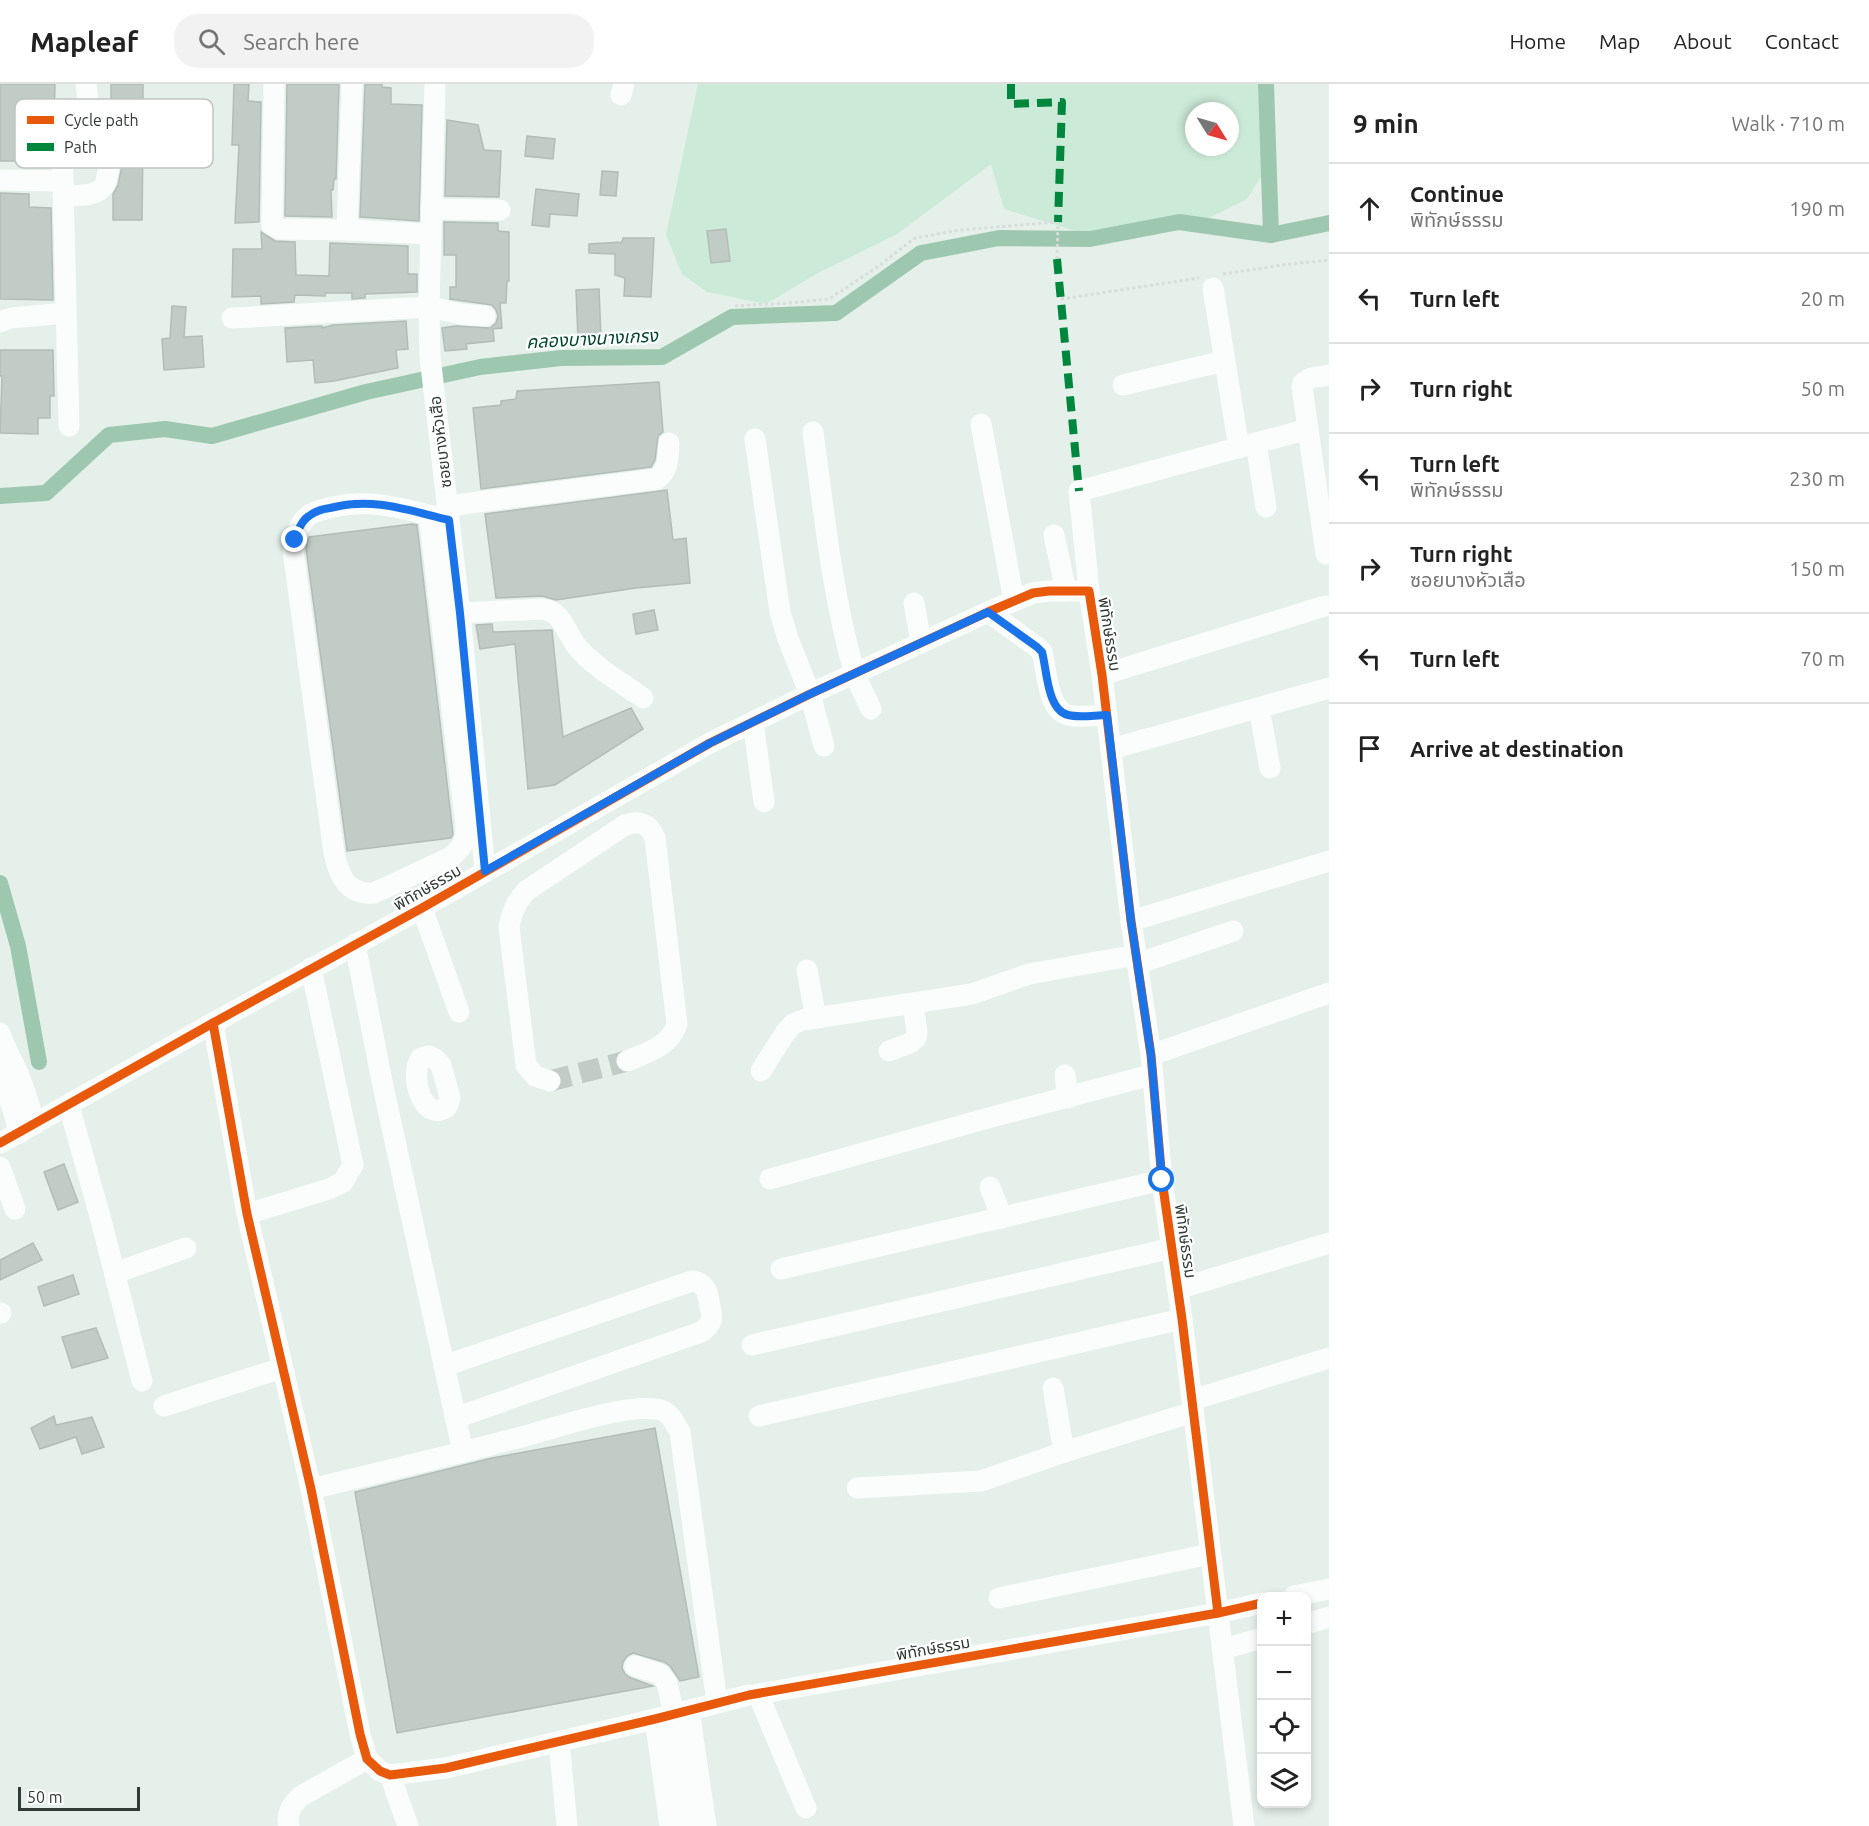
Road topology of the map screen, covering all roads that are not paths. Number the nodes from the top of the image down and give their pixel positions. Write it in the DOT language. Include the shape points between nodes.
graph roads {
  1 [pos="86,84"];
  2 [pos="274,84"];
  3 [pos="352,84"];
  4 [pos="435,84"];
  5 [pos="87,99"];
  6 [pos="63,168"];
  7 [pos="108,168"];
  8 [pos="0,180"];
  9 [pos="63,188"];
  10 [pos="432,209"];
  11 [pos="500,210"];
  12 [pos="347,230"];
  13 [pos="430,234"];
  14 [pos="1209,280"];
  15 [pos="429,307"];
  16 [pos="66,313"];
  17 [pos="485,316"];
  18 [pos="232,318"];
  19 [pos="0,322"];
  20 [pos="1224,361"];
  21 [pos="1329,375"];
  22 [pos="1124,384"];
  23 [pos="981,424"];
  24 [pos="69,426"];
  25 [pos="1308,429"];
  26 [pos="813,432"];
  27 [pos="754,439"];
  28 [pos="669,443"];
  29 [pos="1247,446"];
  30 [pos="1266,507"];
  31 [pos="442,513"];
  32 [pos="1054,536"];
  33 [pos="1326,554"];
  34 [pos="1066,591"];
  35 [pos="1089,591"];
  36 [pos="1014,601"];
  37 [pos="914,603"];
  38 [pos="1325,606"];
  39 [pos="988,612"];
  40 [pos="460,613"];
  41 [pos="921,643"];
  42 [pos="855,674"];
  43 [pos="1102,675"];
  44 [pos="1329,688"];
  45 [pos="810,694"];
  46 [pos="643,698"];
  47 [pos="1259,708"];
  48 [pos="871,709"];
  49 [pos="1107,715"];
  50 [pos="753,722"];
  51 [pos="824,746"];
  52 [pos="1111,749"];
  53 [pos="1270,768"];
  54 [pos="764,802"];
  55 [pos="555,831"];
  56 [pos="570,861"];
  57 [pos="1329,861"];
  58 [pos="485,871"];
  59 [pos="422,908"];
  60 [pos="1131,921"];
  61 [pos="1233,931"];
  62 [pos="355,944"];
  63 [pos="1137,960"];
  64 [pos="310,968"];
  65 [pos="807,970"];
  66 [pos="1329,993"];
  67 [pos="913,1004"];
  68 [pos="459,1012"];
  69 [pos="816,1018"];
  70 [pos="213,1023"];
  71 [pos="3,1041"];
  72 [pos="889,1051"];
  73 [pos="627,1061"];
  74 [pos="1151,1065"];
  75 [pos="761,1071"];
  76 [pos="1065,1075"];
  77 [pos="550,1081"];
  78 [pos="417,1084"];
  79 [pos="384,1091"];
  80 [pos="1068,1098"];
  81 [pos="69,1106"];
  82 [pos="27,1128"];
  83 [pos="0,1143"];
  84 [pos="0,1167"];
  85 [pos="771,1179"];
  86 [pos="1162,1180"];
  87 [pos="990,1187"];
  88 [pos="15,1209"];
  89 [pos="247,1214"];
  90 [pos="1002,1218"];
  91 [pos="1329,1243"];
  92 [pos="186,1248"];
  93 [pos="1172,1248"];
  94 [pos="781,1269"];
  95 [pos="115,1273"];
  96 [pos="1178,1289"];
  97 [pos="1182,1319"];
  98 [pos="752,1345"];
  99 [pos="1329,1358"];
  100 [pos="444,1366"];
  101 [pos="282,1368"];
  102 [pos="142,1382"];
  103 [pos="1053,1388"];
  104 [pos="164,1406"];
  105 [pos="1193,1406"];
  106 [pos="759,1416"];
  107 [pos="455,1418"];
  108 [pos="463,1452"];
  109 [pos="1064,1452"];
  110 [pos="856,1488"];
  111 [pos="311,1490"];
  112 [pos="1210,1554"];
  113 [pos="1329,1589"];
  114 [pos="1311,1593"];
  115 [pos="999,1598"];
  116 [pos="1257,1604"];
  117 [pos="1218,1612"];
  118 [pos="1329,1617"];
  119 [pos="1311,1622"];
  120 [pos="1257,1639"];
  121 [pos="1223,1649"];
  122 [pos="635,1666"];
  123 [pos="753,1695"];
  124 [pos="717,1702"];
  125 [pos="673,1714"];
  126 [pos="559,1742"];
  127 [pos="367,1759"];
  128 [pos="390,1775"];
  129 [pos="806,1817"];
  130 [pos="289,1826"];
  131 [pos="408,1826"];
  132 [pos="567,1826"];
  133 [pos="670,1826"];
  134 [pos="689,1826"];
  135 [pos="706,1826"];
  136 [pos="1244,1826"];
  1 -- 5 [label="street"];
  2 -- 12 [label="street" via="272,225 280,229"];
  3 -- 12 [label="street"];
  4 -- 10 [label="street, ซอยบางหัวเสือ"];
  6 -- 9 [label="street"];
  7 -- 9 [label="street" via="105,184 90,195"];
  8 -- 9 [label="street"];
  9 -- 16 [label="street"];
  10 -- 11 [label="street"];
  10 -- 13 [label="street, ซอยบางหัวเสือ"];
  12 -- 13 [label="street"];
  13 -- 15 [label="street, ซอยบางหัวเสือ"];
  14 -- 20 [label="street"];
  15 -- 17 [label="street"];
  15 -- 18 [label="street"];
  15 -- 31 [label="street, ซอยบางหัวเสือ"];
  16 -- 19 [label="street"];
  16 -- 24 [label="street"];
  20 -- 22 [label="street"];
  20 -- 29 [label="street"];
  21 -- 25 [label="street" via="1303,383"];
  23 -- 36 [label="street"];
  25 -- 29 [label="street"];
  25 -- 33 [label="street"];
  26 -- 42 [label="street" via="826,529"];
  27 -- 45 [label="street" via="780,612"];
  28 -- 31 [label="street" via="667,467 657,479"];
  29 -- 30 [label="street"];
  29 -- 35 [label="street" via="1079,491"];
  31 -- 31 [label="street" via="466,837 451,857 364,894 343,880 334,853 293,550 300,525 318,510 372,503"];
  31 -- 40 [label="street, ซอยบางหัวเสือ"];
  32 -- 34 [label="street"];
  34 -- 35 [label="street, พิทักษ์ธรรม"];
  34 -- 36 [label="street, พิทักษ์ธรรม" via="1033,593"];
  35 -- 43 [label="street, พิทักษ์ธรรม"];
  36 -- 39 [label="street, พิทักษ์ธรรม"];
  37 -- 41 [label="street"];
  38 -- 43 [label="street"];
  39 -- 41 [label="street, พิทักษ์ธรรม"];
  39 -- 49 [label="street" via="1042,652 1051,697 1061,712"];
  40 -- 46 [label="street" via="551,610 592,662"];
  40 -- 58 [label="street, ซอยบางหัวเสือ"];
  41 -- 42 [label="street, พิทักษ์ธรรม"];
  42 -- 45 [label="street, พิทักษ์ธรรม"];
  42 -- 48 [label="street"];
  43 -- 49 [label="street, พิทักษ์ธรรม"];
  44 -- 47 [label="street"];
  45 -- 50 [label="street, พิทักษ์ธรรม"];
  45 -- 51 [label="street"];
  47 -- 52 [label="street"];
  47 -- 53 [label="street"];
  49 -- 52 [label="street, พิทักษ์ธรรม"];
  50 -- 54 [label="street"];
  50 -- 55 [label="street, พิทักษ์ธรรม"];
  52 -- 60 [label="street, พิทักษ์ธรรม"];
  55 -- 56 [label="street"];
  55 -- 58 [label="street, พิทักษ์ธรรม"];
  56 -- 73 [label="street" via="634,822 648,826 655,838 677,1024 667,1041"];
  56 -- 77 [label="street" via="518,899 509,927 526,1065 535,1076"];
  57 -- 60 [label="street"];
  58 -- 59 [label="street, พิทักษ์ธรรม"];
  59 -- 62 [label="street, พิทักษ์ธรรม"];
  59 -- 68 [label="street"];
  60 -- 63 [label="street, พิทักษ์ธรรม"];
  61 -- 63 [label="street"];
  62 -- 64 [label="street, พิทักษ์ธรรม"];
  62 -- 79 [label="street"];
  63 -- 67 [label="street" via="1029,974 972,994"];
  63 -- 74 [label="street, พิทักษ์ธรรม"];
  64 -- 70 [label="street, พิทักษ์ธรรม"];
  64 -- 89 [label="street" via="353,1165 343,1182 329,1189"];
  65 -- 69 [label="street"];
  66 -- 74 [label="street"];
  67 -- 69 [label="street"];
  67 -- 72 [label="street" via="916,1038"];
  69 -- 75 [label="street" via="793,1024"];
  70 -- 81 [label="street, พิทักษ์ธรรม"];
  70 -- 89 [label="street"];
  71 -- 82 [label="street" via="15,1067"];
  74 -- 80 [label="street"];
  74 -- 86 [label="street, พิทักษ์ธรรม"];
  76 -- 80 [label="street"];
  78 -- 79 [label="street"];
  79 -- 100 [label="street"];
  80 -- 85 [label="street"];
  81 -- 82 [label="street, พิทักษ์ธรรม"];
  81 -- 95 [label="street"];
  82 -- 83 [label="street, พิทักษ์ธรรม"];
  84 -- 88 [label="street"];
  86 -- 90 [label="street"];
  86 -- 93 [label="street, พิทักษ์ธรรม"];
  87 -- 90 [label="street"];
  89 -- 101 [label="street"];
  90 -- 94 [label="street"];
  91 -- 96 [label="street"];
  92 -- 95 [label="street"];
  93 -- 96 [label="street, พิทักษ์ธรรม"];
  93 -- 98 [label="street"];
  95 -- 102 [label="street"];
  96 -- 97 [label="street, พิทักษ์ธรรม"];
  97 -- 105 [label="street, พิทักษ์ธรรม"];
  97 -- 106 [label="street"];
  99 -- 105 [label="street"];
  100 -- 107 [label="street"];
  100 -- 107 [label="street" via="692,1281 705,1286 708,1294 712,1319 700,1332"];
  101 -- 104 [label="street"];
  101 -- 111 [label="street"];
  103 -- 109 [label="street"];
  105 -- 109 [label="street"];
  105 -- 112 [label="street, พิทักษ์ธรรม"];
  107 -- 108 [label="street"];
  108 -- 111 [label="street"];
  108 -- 124 [label="street" via="626,1410 657,1409 674,1419 680,1432"];
  109 -- 110 [label="street" via="981,1480"];
  111 -- 127 [label="street"];
  112 -- 115 [label="street"];
  112 -- 117 [label="street, พิทักษ์ธรรม"];
  113 -- 114 [label="street"];
  116 -- 117 [label="street, พิทักษ์ธรรม"];
  117 -- 121 [label="street"];
  117 -- 123 [label="street, พิทักษ์ธรรม"];
  118 -- 119 [label="street"];
  120 -- 121 [label="street"];
  121 -- 136 [label="street"];
  122 -- 125 [label="street" via="660,1674 667,1683"];
  123 -- 124 [label="street, พิทักษ์ธรรม"];
  123 -- 129 [label="street"];
  124 -- 125 [label="street, พิทักษ์ธรรม"];
  125 -- 126 [label="street, พิทักษ์ธรรม"];
  125 -- 133 [label="street"];
  125 -- 134 [label="street"];
  125 -- 135 [label="street"];
  126 -- 128 [label="street, พิทักษ์ธรรม" via="446,1768"];
  126 -- 132 [label="street"];
  127 -- 128 [label="street"];
  127 -- 130 [label="street" via="294,1802"];
  128 -- 131 [label="street"];
}
